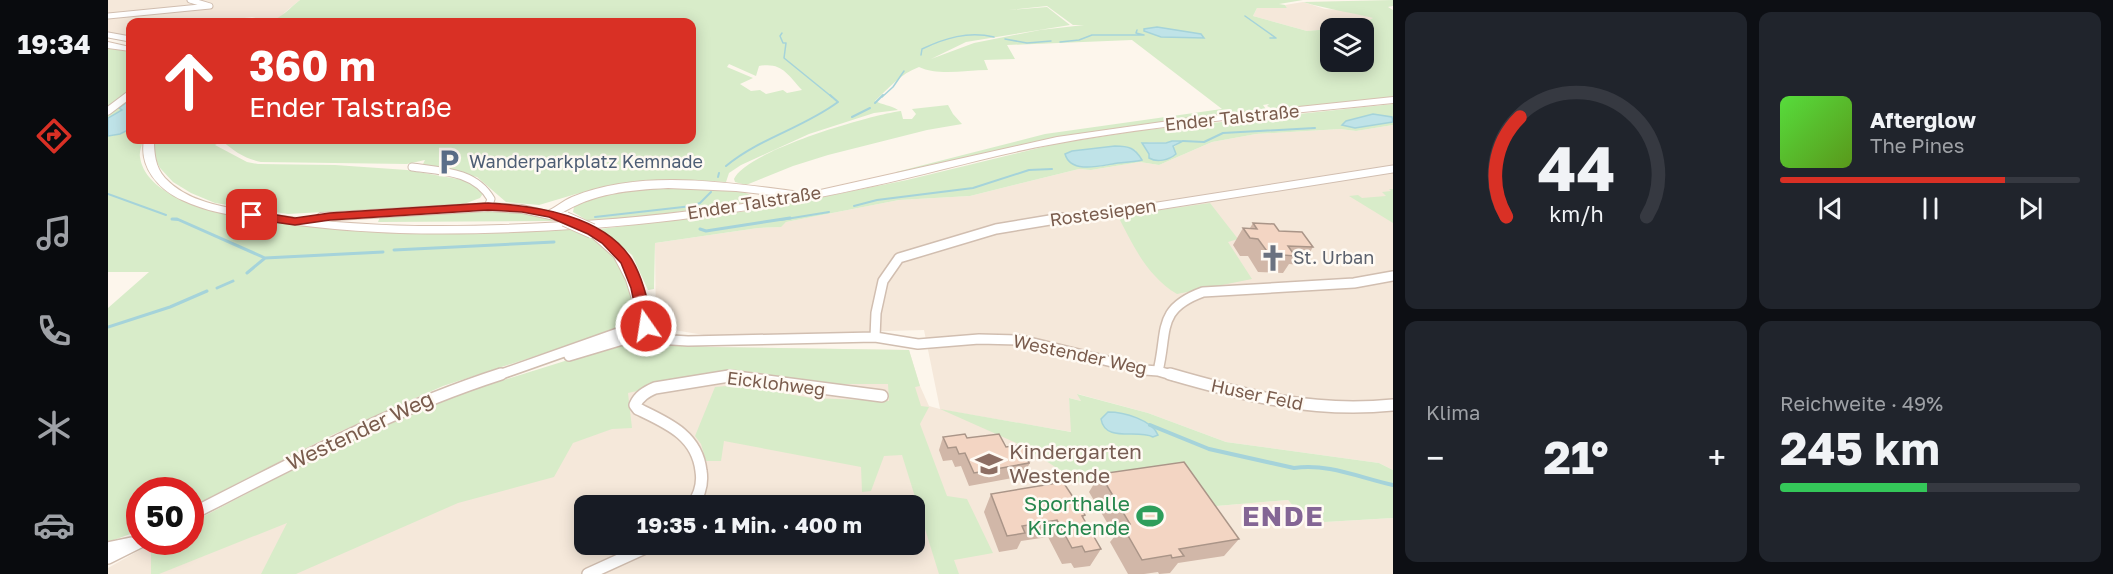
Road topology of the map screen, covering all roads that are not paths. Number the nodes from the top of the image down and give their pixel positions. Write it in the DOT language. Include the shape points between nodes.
graph roads {
  1 [pos="191,0"];
  2 [pos="108,16"];
  3 [pos="126,34"];
  4 [pos="110,36"];
  5 [pos="126,38"];
  6 [pos="108,45"];
  7 [pos="126,48"];
  8 [pos="126,98"];
  9 [pos="1393,100"];
  10 [pos="108,111"];
  11 [pos="148,144"];
  12 [pos="412,167"];
  13 [pos="1393,169"];
  14 [pos="732,187"];
  15 [pos="807,196"];
  16 [pos="766,204"];
  17 [pos="488,207"];
  18 [pos="552,214"];
  19 [pos="295,222"];
  20 [pos="1393,276"];
  21 [pos="637,329"];
  22 [pos="875,337"];
  23 [pos="1158,371"];
  24 [pos="882,396"];
  25 [pos="1393,405"];
  26 [pos="698,495"];
  27 [pos="204,508"];
  28 [pos="126,545"];
  29 [pos="108,549"];
  30 [pos="126,549"];
  31 [pos="630,555"];
  32 [pos="108,558"];
  33 [pos="588,574"];
  1 -- 2 [label="street" via="210,6"];
  3 -- 4 [label="street"];
  4 -- 5 [label="street"];
  6 -- 7 [label="main road"];
  8 -- 10 [label="street"];
  9 -- 15 [label="main road, Ender Talstraße" via="1053,141"];
  11 -- 19 [label="main road, Ender Talstraße" via="147,154 154,170 166,185 184,196 209,206"];
  12 -- 17 [label="street" via="474,179 488,192"];
  13 -- 22 [label="street, Rostesiepen" via="996,229 934,246 899,258 883,280"];
  14 -- 15 [label="main road"];
  14 -- 16 [label="main road" via="757,196"];
  14 -- 18 [label="main road" via="691,184 610,191 578,198"];
  15 -- 16 [label="main road, Ender Talstraße"];
  16 -- 19 [label="main road, Ender Talstraße" via="639,221 532,228 405,229"];
  17 -- 18 [label="main road"];
  17 -- 19 [label="main road" via="330,216"];
  18 -- 21 [label="main road, bridge" via="592,231 626,261 646,319"];
  20 -- 23 [label="street, Westender Weg" via="1354,283 1203,292 1187,297 1178,303 1163,326"];
  21 -- 22 [label="street, Westender Weg" via="656,339 682,340"];
  21 -- 27 [label="street, Westender Weg" via="636,335 600,347 445,392 335,441"];
  22 -- 23 [label="street, Westender Weg" via="918,344 1021,340"];
  23 -- 25 [label="street, Huser Feld" via="1261,400 1320,408"];
  24 -- 26 [label="street, Eicklohweg" via="729,376 644,392 637,399 638,409 671,425 698,450 702,464"];
  28 -- 29 [label="street"];
  30 -- 32 [label="street"];
  31 -- 33 [label="street"];
}
